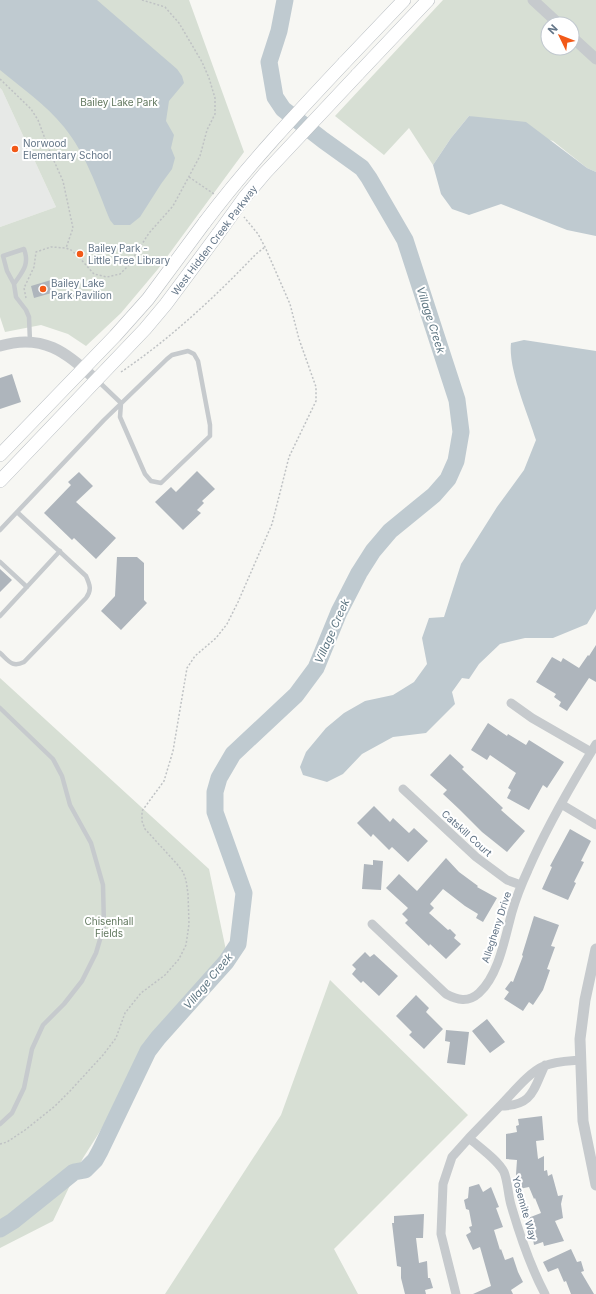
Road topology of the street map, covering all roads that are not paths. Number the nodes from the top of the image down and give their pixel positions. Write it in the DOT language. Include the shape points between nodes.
graph roads {
  1 [pos="404,0"];
  2 [pos="428,0"];
  3 [pos="533,0"];
  4 [pos="550,16"];
  5 [pos="580,44"];
  6 [pos="596,59"];
  7 [pos="14,284"];
  8 [pos="30,342"];
  9 [pos="0,346"];
  10 [pos="84,368"];
  11 [pos="96,380"];
  12 [pos="121,403"];
  13 [pos="0,455"];
  14 [pos="0,481"];
  15 [pos="17,512"];
  16 [pos="0,530"];
  17 [pos="60,551"];
  18 [pos="0,562"];
  19 [pos="27,586"];
  20 [pos="0,616"];
  21 [pos="0,653"];
  22 [pos="511,703"];
  23 [pos="0,708"];
  24 [pos="594,748"];
  25 [pos="403,789"];
  26 [pos="561,804"];
  27 [pos="596,825"];
  28 [pos="521,885"];
  29 [pos="372,924"];
  30 [pos="596,949"];
  31 [pos="581,1060"];
  32 [pos="545,1065"];
  33 [pos="500,1106"];
  34 [pos="0,1124"];
  35 [pos="469,1138"];
  36 [pos="596,1185"];
  37 [pos="456,1294"];
  38 [pos="545,1294"];
  1 -- 10 [label="main road, West Hidden Creek Parkway, bridge" via="232,186 148,300"];
  2 -- 11 [label="main road, West Hidden Creek Parkway, bridge" via="265,172 166,304"];
  3 -- 4 [label="street"];
  5 -- 6 [label="street"];
  7 -- 7 [label="lane" via="3,256 24,249 27,263"];
  7 -- 8 [label="lane" via="17,299 29,317"];
  8 -- 9 [label="street"];
  8 -- 10 [label="street" via="54,347"];
  10 -- 11 [label="street"];
  10 -- 13 [label="main road, West Hidden Creek Parkway"];
  11 -- 12 [label="lane"];
  11 -- 14 [label="main road, West Hidden Creek Parkway"];
  12 -- 12 [label="lane" via="172,354 188,351 194,354 198,361 210,436 161,483 151,481 145,474 120,417"];
  12 -- 15 [label="lane"];
  15 -- 16 [label="lane"];
  15 -- 17 [label="lane"];
  17 -- 19 [label="lane"];
  17 -- 21 [label="lane" via="86,576 90,584 90,593 24,662 17,666"];
  18 -- 19 [label="lane"];
  19 -- 20 [label="lane"];
  22 -- 24 [label="street" via="532,718"];
  23 -- 34 [label="lane" via="53,759 62,776 70,805 90,844 103,885 104,926 96,953 82,981 43,1025 32,1049 24,1088 12,1113"];
  24 -- 26 [label="street, Allegheny Drive"];
  25 -- 28 [label="street, Catskill Court" via="476,857 507,880"];
  26 -- 27 [label="street"];
  26 -- 28 [label="street, Allegheny Drive" via="543,835"];
  28 -- 29 [label="street, Allegheny Drive" via="502,953 494,970 480,992 464,1001 446,994"];
  30 -- 31 [label="street" via="585,1000 580,1039"];
  31 -- 32 [label="street"];
  31 -- 36 [label="street" via="584,1121"];
  32 -- 33 [label="street" via="536,1070"];
  32 -- 33 [label="street" via="533,1092 527,1099 520,1104"];
  33 -- 35 [label="street"];
  35 -- 37 [label="street" via="452,1157 443,1184 440,1234"];
  35 -- 38 [label="street, Yosemite Way" via="504,1172 523,1243"];
}
